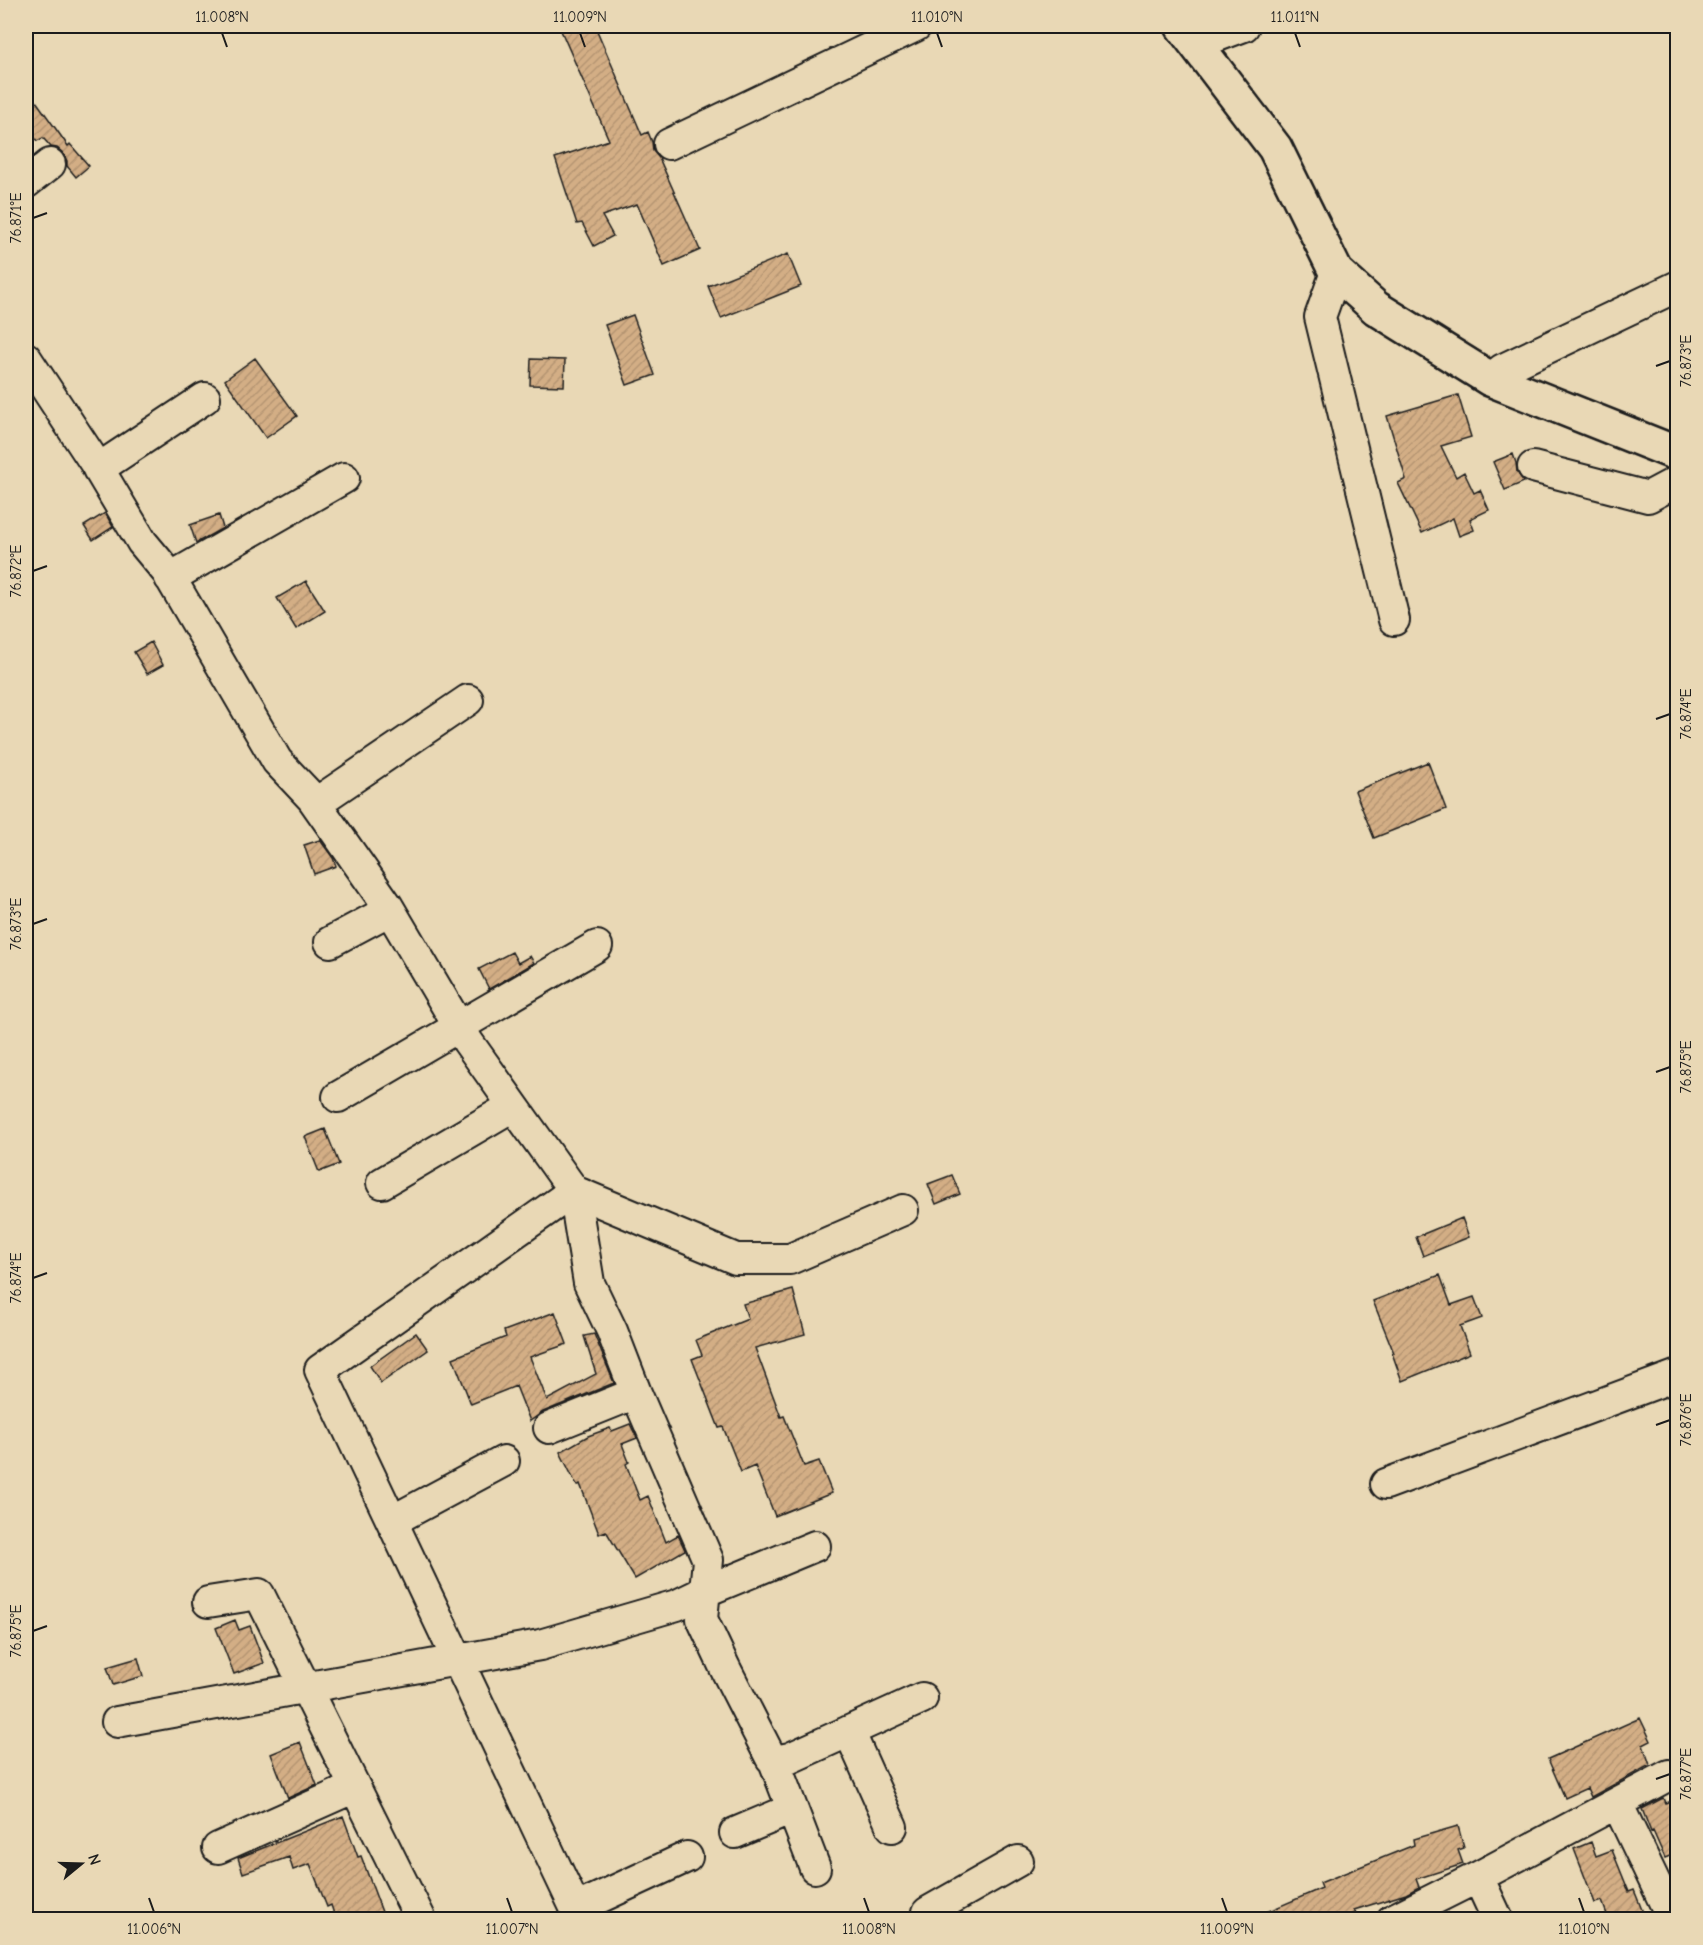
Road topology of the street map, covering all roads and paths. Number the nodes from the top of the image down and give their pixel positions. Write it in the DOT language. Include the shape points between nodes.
graph roads {
  1 [pos="916,26"];
  2 [pos="1244,26"];
  3 [pos="1189,35"];
  4 [pos="669,144"];
  5 [pos="50,164"];
  6 [pos="26,183"];
  7 [pos="1336,272"];
  8 [pos="1677,286"];
  9 [pos="26,358"];
  10 [pos="1490,379"];
  11 [pos="206,398"];
  12 [pos="1677,454"];
  13 [pos="1533,467"];
  14 [pos="98,469"];
  15 [pos="344,478"];
  16 [pos="1677,482"];
  17 [pos="170,578"];
  18 [pos="1394,620"];
  19 [pos="468,700"];
  20 [pos="316,803"];
  21 [pos="390,910"];
  22 [pos="330,942"];
  23 [pos="597,946"];
  24 [pos="459,1027"];
  25 [pos="338,1097"];
  26 [pos="513,1106"];
  27 [pos="382,1183"];
  28 [pos="574,1191"];
  29 [pos="903,1210"];
  30 [pos="1677,1375"];
  31 [pos="636,1393"];
  32 [pos="549,1428"];
  33 [pos="504,1461"];
  34 [pos="1386,1484"];
  35 [pos="392,1521"];
  36 [pos="815,1546"];
  37 [pos="706,1591"];
  38 [pos="208,1602"];
  39 [pos="457,1659"];
  40 [pos="305,1687"];
  41 [pos="922,1698"];
  42 [pos="117,1722"];
  43 [pos="849,1731"];
  44 [pos="774,1761"];
  45 [pos="1669,1775"];
  46 [pos="355,1787"];
  47 [pos="1617,1803"];
  48 [pos="792,1809"];
  49 [pos="892,1827"];
  50 [pos="735,1833"];
  51 [pos="218,1848"];
  52 [pos="687,1857"];
  53 [pos="1018,1861"];
  54 [pos="815,1868"];
  55 [pos="1478,1877"];
  56 [pos="578,1914"];
  57 [pos="926,1917"];
  58 [pos="421,1920"];
  59 [pos="1392,1920"];
  60 [pos="1498,1920"];
  61 [pos="1673,1920"];
  1 -- 4 [label="street"];
  2 -- 3 [label="street"];
  3 -- 7 [label="main road" via="1275,148"];
  5 -- 6 [label="street"];
  7 -- 10 [label="main road" via="1376,308"];
  7 -- 18 [label="street" via="1320,317"];
  8 -- 10 [label="street" via="1503,369"];
  9 -- 14 [label="street"];
  10 -- 12 [label="main road"];
  11 -- 14 [label="street"];
  13 -- 16 [label="street" via="1648,497"];
  14 -- 17 [label="street" via="142,542"];
  15 -- 17 [label="street"];
  17 -- 20 [label="street" via="277,761"];
  19 -- 20 [label="street"];
  20 -- 21 [label="street"];
  21 -- 22 [label="street"];
  21 -- 24 [label="street"];
  23 -- 24 [label="street"];
  24 -- 25 [label="street"];
  24 -- 26 [label="street"];
  26 -- 27 [label="street"];
  26 -- 28 [label="street"];
  28 -- 29 [label="street" via="736,1259 790,1259"];
  28 -- 31 [label="street" via="589,1283"];
  28 -- 35 [label="street" via="320,1370"];
  30 -- 34 [label="street"];
  31 -- 32 [label="street"];
  31 -- 37 [label="street" via="708,1560"];
  33 -- 35 [label="street"];
  35 -- 39 [label="street"];
  36 -- 37 [label="street"];
  37 -- 39 [label="street" via="677,1605 540,1645"];
  37 -- 44 [label="street" via="702,1619"];
  38 -- 40 [label="street" via="259,1594"];
  39 -- 40 [label="street"];
  39 -- 56 [label="street"];
  40 -- 42 [label="street"];
  40 -- 46 [label="street"];
  41 -- 43 [label="street"];
  43 -- 44 [label="street" via="790,1758"];
  43 -- 49 [label="street"];
  44 -- 48 [label="street"];
  45 -- 47 [label="street"];
  46 -- 51 [label="street"];
  46 -- 58 [label="street"];
  47 -- 55 [label="street"];
  47 -- 61 [label="street"];
  48 -- 50 [label="street"];
  48 -- 54 [label="street"];
  52 -- 56 [label="street"];
  53 -- 57 [label="street"];
  55 -- 59 [label="street"];
  55 -- 60 [label="street"];
}
